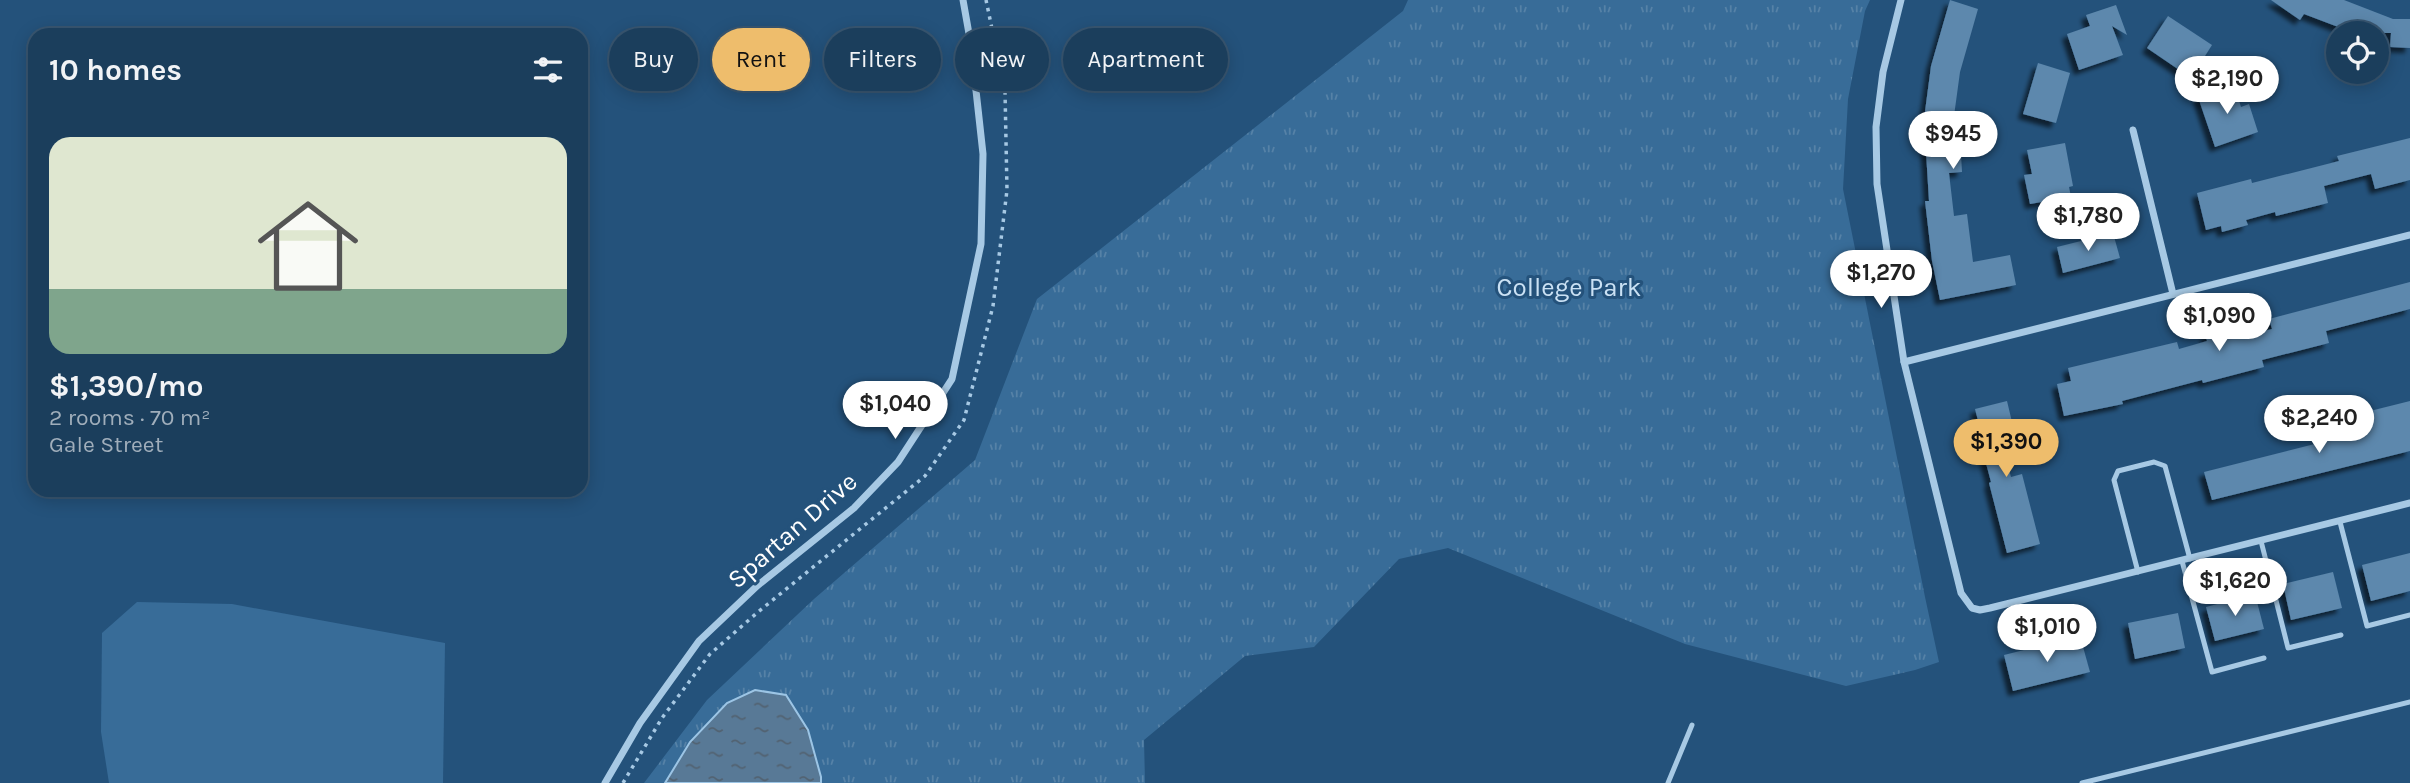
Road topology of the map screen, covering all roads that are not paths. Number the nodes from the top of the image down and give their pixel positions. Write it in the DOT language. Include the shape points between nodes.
graph roads {
  1 [pos="963,0"];
  2 [pos="1900,0"];
  3 [pos="2133,130"];
  4 [pos="2410,235"];
  5 [pos="2173,294"];
  6 [pos="1904,362"];
  7 [pos="2410,503"];
  8 [pos="2340,522"];
  9 [pos="2262,541"];
  10 [pos="2186,560"];
  11 [pos="2138,572"];
  12 [pos="2410,615"];
  13 [pos="2341,635"];
  14 [pos="2264,659"];
  15 [pos="2410,702"];
  16 [pos="1692,725"];
  17 [pos="605,783"];
  18 [pos="1668,783"];
  19 [pos="2082,783"];
  1 -- 17 [label="street, Spartan Drive" via="983,154 981,244 951,379 898,462 855,508 757,586 699,641 640,723"];
  2 -- 6 [label="street" via="1883,72 1876,150"];
  3 -- 5 [label="street"];
  4 -- 5 [label="street"];
  5 -- 6 [label="street"];
  6 -- 11 [label="street" via="1961,593 1972,608 1990,608"];
  7 -- 8 [label="street"];
  8 -- 9 [label="street"];
  8 -- 12 [label="lane" via="2367,626"];
  9 -- 10 [label="street"];
  9 -- 13 [label="lane" via="2288,648"];
  10 -- 11 [label="street"];
  10 -- 11 [label="lane" via="2165,466 2154,462 2118,471 2114,480"];
  10 -- 14 [label="lane" via="2212,672"];
  15 -- 19 [label="lane"];
  16 -- 18 [label="lane"];
}
